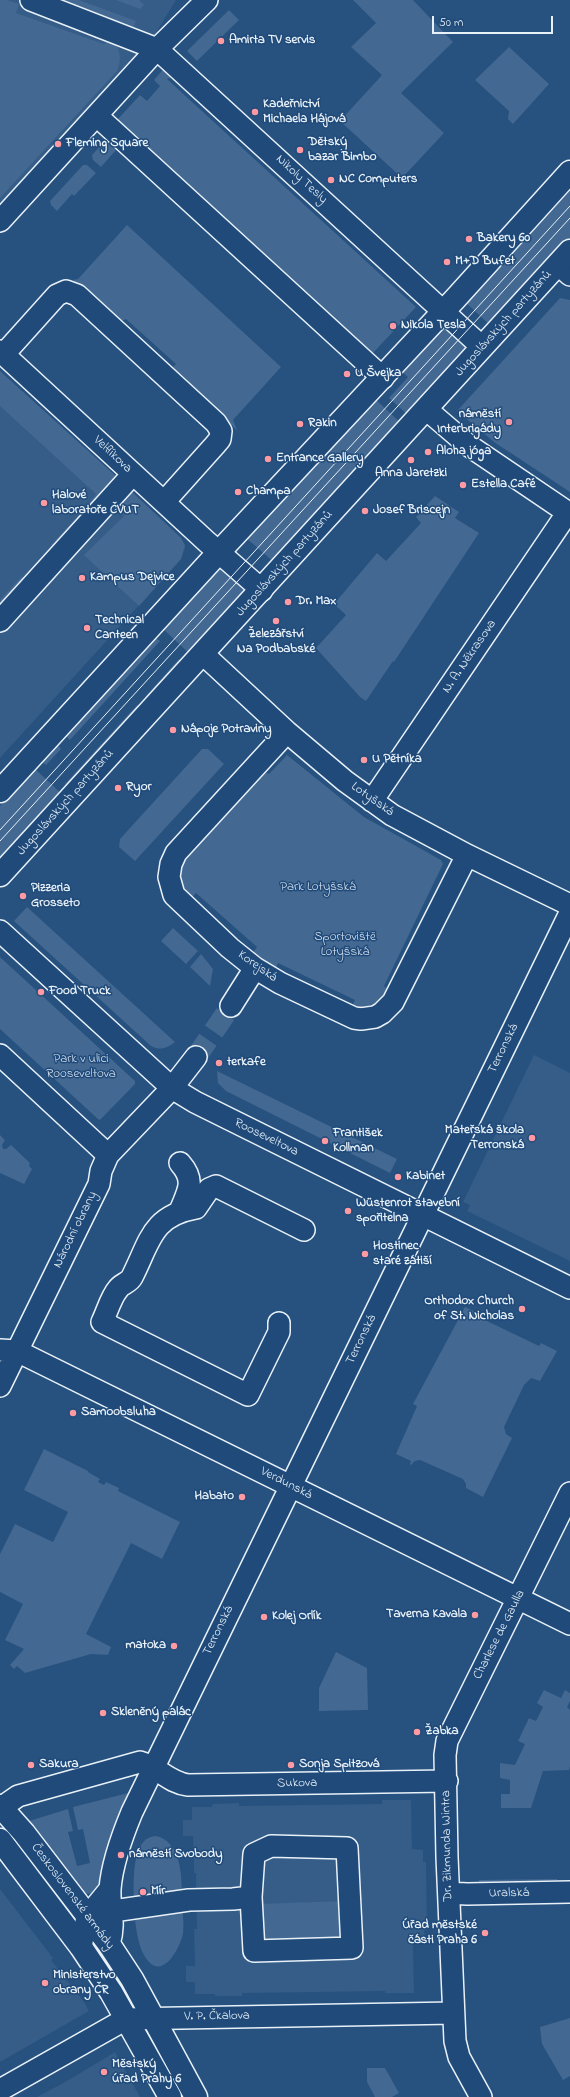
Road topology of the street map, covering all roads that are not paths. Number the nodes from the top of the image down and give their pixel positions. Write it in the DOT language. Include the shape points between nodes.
graph roads {
  1 [pos="31,0"];
  2 [pos="207,0"];
  3 [pos="157,49"];
  4 [pos="97,116"];
  5 [pos="570,172"];
  6 [pos="0,221"];
  7 [pos="566,264"];
  8 [pos="444,311"];
  9 [pos="482,347"];
  10 [pos="2,352"];
  11 [pos="383,378"];
  12 [pos="426,409"];
  13 [pos="133,474"];
  14 [pos="164,502"];
  15 [pos="569,513"];
  16 [pos="219,552"];
  17 [pos="262,590"];
  18 [pos="0,621"];
  19 [pos="203,654"];
  20 [pos="287,732"];
  21 [pos="0,792"];
  22 [pos="372,801"];
  23 [pos="467,854"];
  24 [pos="0,875"];
  25 [pos="570,905"];
  26 [pos="570,913"];
  27 [pos="0,931"];
  28 [pos="255,968"];
  29 [pos="231,1006"];
  30 [pos="0,1055"];
  31 [pos="196,1057"];
  32 [pos="172,1088"];
  33 [pos="108,1155"];
  34 [pos="180,1163"];
  35 [pos="180,1211"];
  36 [pos="423,1216"];
  37 [pos="304,1230"];
  38 [pos="570,1288"];
  39 [pos="279,1323"];
  40 [pos="9,1351"];
  41 [pos="0,1386"];
  42 [pos="290,1486"];
  43 [pos="570,1493"];
  44 [pos="518,1598"];
  45 [pos="570,1624"];
  46 [pos="152,1767"];
  47 [pos="447,1781"];
  48 [pos="7,1803"];
  49 [pos="0,1840"];
  50 [pos="110,1889"];
  51 [pos="570,1892"];
  52 [pos="449,1893"];
  53 [pos="251,1896"];
  54 [pos="113,1911"];
  55 [pos="87,1917"];
  56 [pos="108,1944"];
  57 [pos="82,1947"];
  58 [pos="453,2014"];
  59 [pos="152,2017"];
  60 [pos="126,2019"];
  61 [pos="0,2090"];
  62 [pos="170,2097"];
  63 [pos="196,2097"];
  64 [pos="481,2097"];
  1 -- 3 [label="street"];
  2 -- 3 [label="street"];
  3 -- 4 [label="street"];
  3 -- 8 [label="street, Nikoly Tesly"];
  4 -- 6 [label="street"];
  4 -- 11 [label="street"];
  5 -- 8 [label="main road"];
  7 -- 9 [label="main road, Jugoslávských partyzánů"];
  8 -- 9 [label="street, Nikoly Tesly"];
  8 -- 11 [label="main road"];
  9 -- 12 [label="main road, Jugoslávských partyzánů"];
  10 -- 13 [label="street, Velflíkova"];
  10 -- 14 [label="street" via="61,292 74,292 89,305 221,431 216,445"];
  11 -- 16 [label="main road"];
  12 -- 15 [label="street" via="468,445"];
  12 -- 17 [label="main road, Jugoslávských partyzánů"];
  13 -- 14 [label="street, Velflíkova"];
  13 -- 18 [label="street"];
  14 -- 16 [label="street, Velflíkova"];
  15 -- 22 [label="street, N. A. Někrasova"];
  16 -- 17 [label="street, Velflíkova"];
  16 -- 21 [label="main road"];
  17 -- 19 [label="main road, Jugoslávských partyzánů"];
  19 -- 20 [label="street, Lotyšská"];
  19 -- 24 [label="main road, Jugoslávských partyzánů"];
  20 -- 22 [label="street, Lotyšská"];
  20 -- 28 [label="street, Korejská" via="176,853 169,877 174,895"];
  22 -- 23 [label="street, Lotyšská" via="392,815"];
  23 -- 25 [label="street, Lotyšská"];
  23 -- 28 [label="street, Korejská" via="393,1002 382,1013 368,1019 354,1018 280,983"];
  26 -- 36 [label="street, Terronská"];
  27 -- 32 [label="street, Rooseveltova"];
  28 -- 29 [label="street"];
  30 -- 33 [label="street"];
  31 -- 32 [label="street, Národní obrany"];
  32 -- 33 [label="street, Národní obrany"];
  32 -- 36 [label="street, Rooseveltova" via="195,1102"];
  33 -- 40 [label="street, Národní obrany" via="99,1184"];
  34 -- 35 [label="street" via="188,1172 190,1186"];
  35 -- 37 [label="street" via="196,1208 209,1189 216,1186"];
  35 -- 39 [label="street" via="166,1219 151,1234 131,1279 118,1288 102,1322 248,1394 279,1332"];
  36 -- 38 [label="street, Rooseveltova"];
  36 -- 42 [label="street, Terronská"];
  40 -- 41 [label="street, Národní obrany"];
  40 -- 42 [label="street, Verdunská"];
  42 -- 44 [label="street, Verdunská"];
  42 -- 46 [label="street, Terronská"];
  43 -- 44 [label="street, Charlese de Gaulla"];
  44 -- 45 [label="street, Verdunská"];
  44 -- 47 [label="street, Charlese de Gaulla" via="447,1741"];
  46 -- 47 [label="street, Sukova" via="177,1784 188,1785"];
  46 -- 48 [label="street" via="140,1762"];
  46 -- 50 [label="street" via="123,1835"];
  47 -- 52 [label="street, Dr. Zikmunda Wintra"];
  48 -- 55 [label="main road, Československé armády" via="24,1833"];
  49 -- 57 [label="main road, Československé armády"];
  50 -- 54 [label="street"];
  50 -- 55 [label="street"];
  51 -- 52 [label="street, Uralská"];
  52 -- 58 [label="street, Dr. Zikmunda Wintra"];
  53 -- 53 [label="street" via="254,1854 271,1846 347,1848 352,1948 254,1951"];
  53 -- 54 [label="street" via="189,1900"];
  54 -- 56 [label="street" via="113,1930"];
  55 -- 56 [label="main road, Československé armády"];
  55 -- 57 [label="street"];
  56 -- 59 [label="main road, Československé armády" via="132,1979"];
  57 -- 60 [label="main road, Československé armády"];
  58 -- 59 [label="street, V. P. Čkalova"];
  58 -- 64 [label="street, Dr. Zikmunda Wintra" via="459,2057"];
  59 -- 60 [label="street, V. P. Čkalova"];
  59 -- 63 [label="main road, Československé armády"];
  60 -- 61 [label="street, V. P. Čkalova"];
  60 -- 62 [label="main road, Československé armády"];
}
